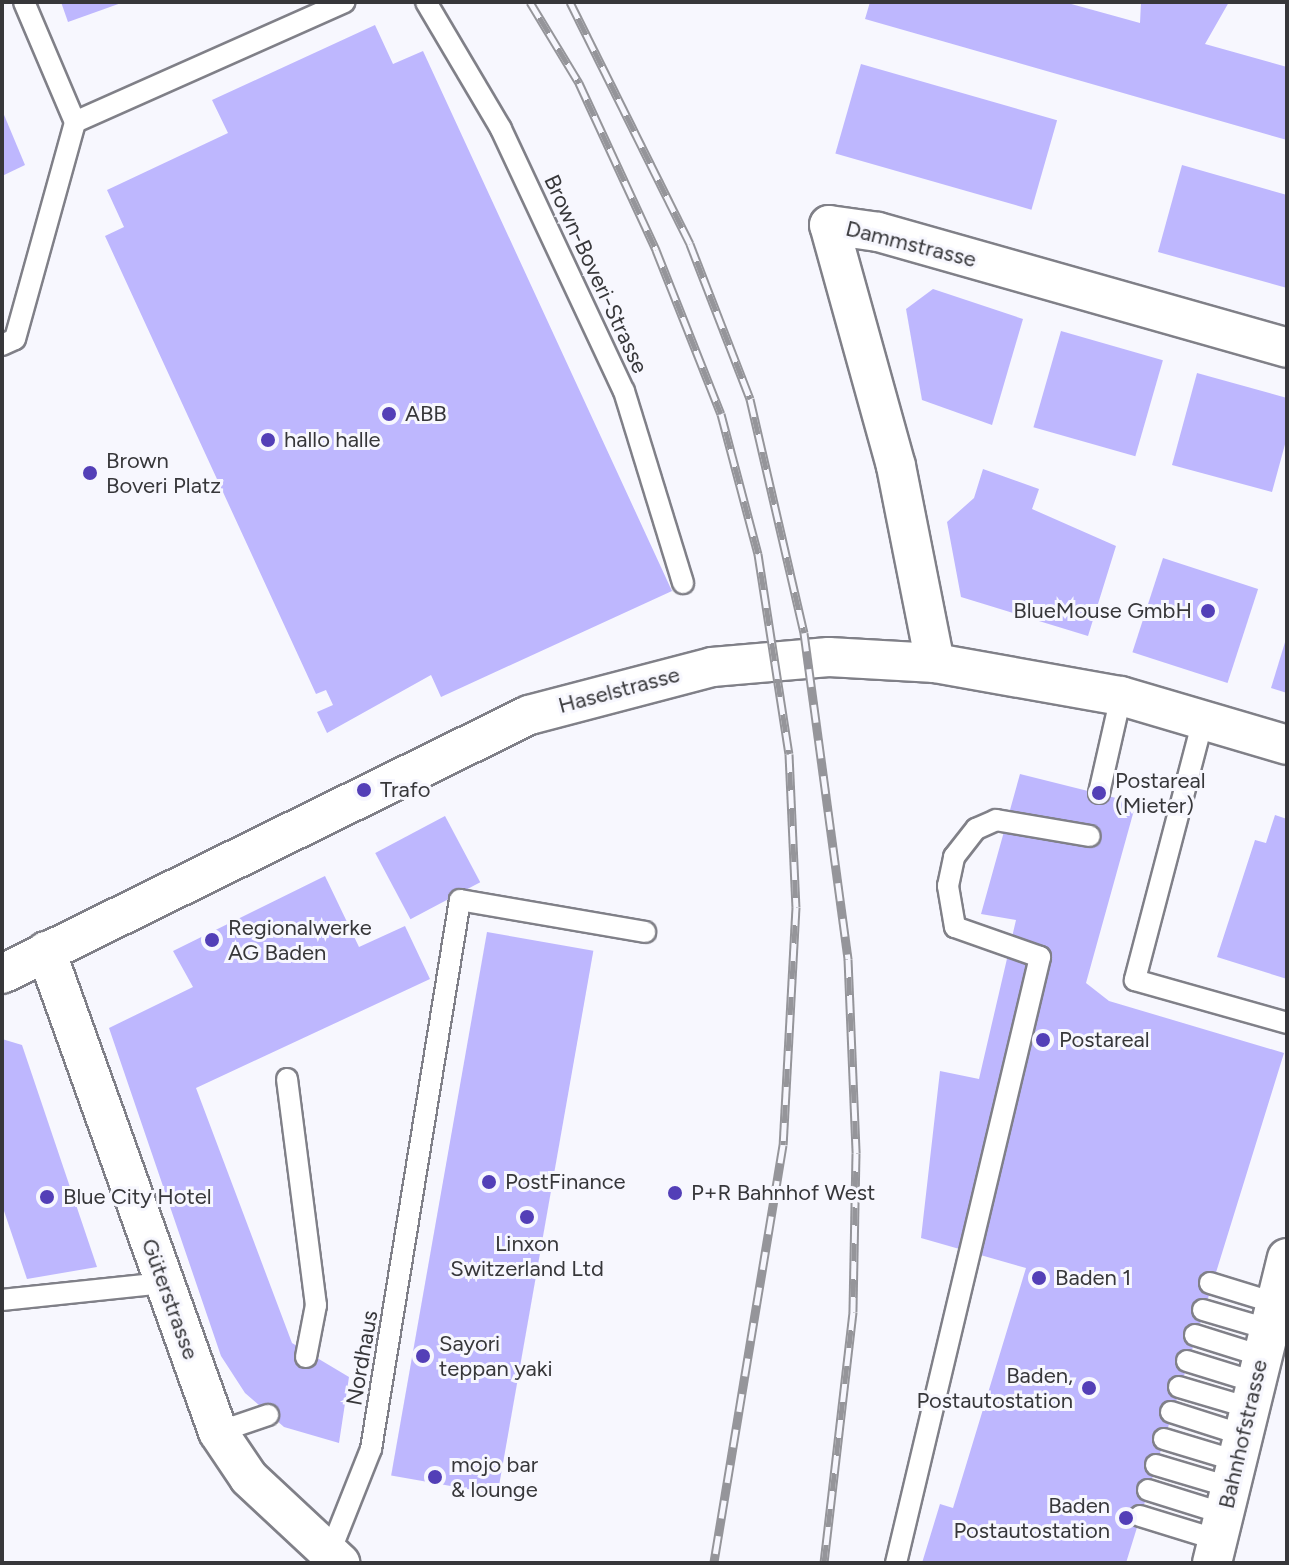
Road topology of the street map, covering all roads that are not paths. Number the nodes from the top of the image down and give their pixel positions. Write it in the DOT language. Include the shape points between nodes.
graph roads {
  1 [pos="24,2"];
  2 [pos="345,2"];
  3 [pos="426,2"];
  4 [pos="75,122"];
  5 [pos="2,345"];
  6 [pos="1287,348"];
  7 [pos="683,583"];
  8 [pos="935,663"];
  9 [pos="1121,696"];
  10 [pos="1203,720"];
  11 [pos="1287,745"];
  12 [pos="1099,793"];
  13 [pos="1090,836"];
  14 [pos="645,932"];
  15 [pos="46,951"];
  16 [pos="2,974"];
  17 [pos="1287,1023"];
  18 [pos="287,1079"];
  19 [pos="1287,1258"];
  20 [pos="163,1283"];
  21 [pos="1210,1283"];
  22 [pos="2,1300"];
  23 [pos="1203,1310"];
  24 [pos="1195,1335"];
  25 [pos="306,1357"];
  26 [pos="1187,1361"];
  27 [pos="1179,1387"];
  28 [pos="1171,1412"];
  29 [pos="268,1415"];
  30 [pos="218,1432"];
  31 [pos="1243,1434"];
  32 [pos="1164,1439"];
  33 [pos="1156,1465"];
  34 [pos="1148,1490"];
  35 [pos="1140,1516"];
  36 [pos="335,1558"];
  37 [pos="896,1563"];
  1 -- 4 [label="lane"];
  2 -- 4 [label="lane"];
  3 -- 7 [label="lane, Brown-Boveri-Strasse" via="501,129 624,391"];
  4 -- 5 [label="lane" via="15,339"];
  6 -- 8 [label="street, Dammstrasse" via="878,232 829,225 896,466"];
  8 -- 9 [label="street, Haselstrasse"];
  8 -- 15 [label="street, Haselstrasse" via="757,661 576,699 364,790"];
  9 -- 10 [label="street, Haselstrasse"];
  9 -- 12 [label="lane"];
  10 -- 11 [label="street, Haselstrasse"];
  10 -- 17 [label="lane" via="1135,980"];
  13 -- 37 [label="lane" via="996,820 976,829 954,857 948,886 955,927 1040,957"];
  14 -- 36 [label="lane, Nordhaus" via="460,900 371,1449"];
  15 -- 16 [label="street, Haselstrasse"];
  15 -- 20 [label="street, Güterstrasse"];
  18 -- 25 [label="lane" via="316,1305"];
  19 -- 31 [label="street"];
  20 -- 22 [label="lane"];
  20 -- 30 [label="street, Güterstrasse"];
  21 -- 31 [label="lane"];
  23 -- 31 [label="lane"];
  24 -- 31 [label="lane"];
  26 -- 31 [label="lane"];
  27 -- 31 [label="lane"];
  28 -- 31 [label="lane"];
  29 -- 30 [label="lane"];
  30 -- 36 [label="street, Güterstrasse" via="249,1478"];
  31 -- 32 [label="lane"];
  31 -- 33 [label="lane"];
  31 -- 34 [label="lane"];
  31 -- 35 [label="lane"];
}
